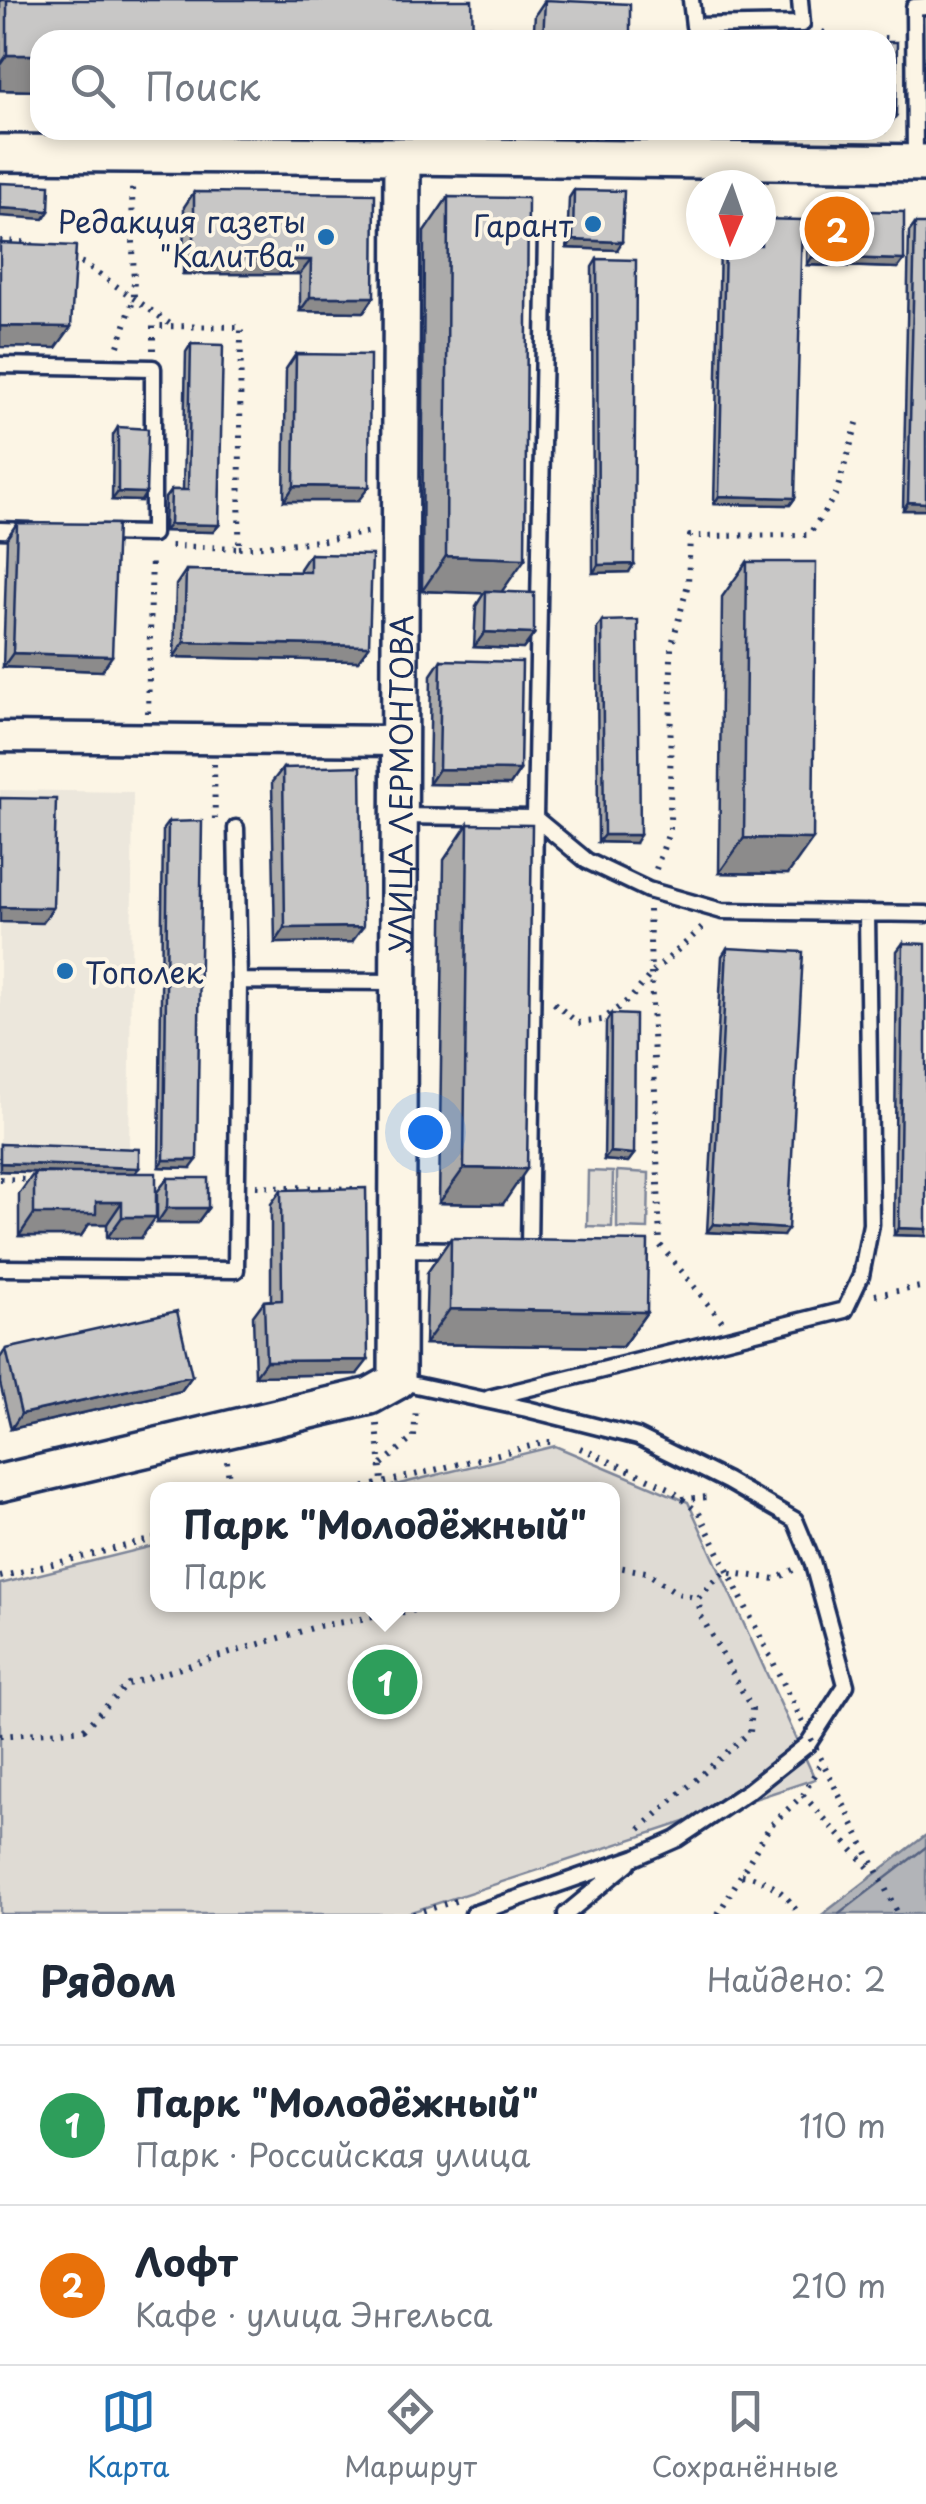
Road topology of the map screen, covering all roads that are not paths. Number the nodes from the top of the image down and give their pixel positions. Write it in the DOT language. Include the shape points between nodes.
graph roads {
  1 [pos="692,0"];
  2 [pos="800,0"];
  3 [pos="926,6"];
  4 [pos="696,30"];
  5 [pos="731,30"];
  6 [pos="703,145"];
  7 [pos="0,153"];
  8 [pos="402,156"];
  9 [pos="920,163"];
  10 [pos="546,234"];
  11 [pos="0,366"];
  12 [pos="0,530"];
  13 [pos="38,531"];
  14 [pos="95,532"];
  15 [pos="0,737"];
  16 [pos="400,741"];
  17 [pos="399,816"];
  18 [pos="535,818"];
  19 [pos="236,828"];
  20 [pos="867,913"];
  21 [pos="926,914"];
  22 [pos="239,981"];
  23 [pos="398,982"];
  24 [pos="396,1249"];
  25 [pos="471,1250"];
  26 [pos="510,1250"];
  27 [pos="0,1268"];
  28 [pos="381,1392"];
  29 [pos="483,1399"];
  30 [pos="0,1483"];
  31 [pos="636,1856"];
  32 [pos="473,1914"];
  33 [pos="566,1914"];
  1 -- 4 [label="lane"];
  2 -- 5 [label="lane" via="802,24"];
  3 -- 9 [label="lane" via="914,7"];
  6 -- 8 [label="street"];
  6 -- 9 [label="street"];
  7 -- 8 [label="street"];
  8 -- 16 [label="street, УЛИЦА ЛЕРМОНТОВА"];
  10 -- 18 [label="lane"];
  11 -- 14 [label="lane" via="153,368 152,534"];
  12 -- 13 [label="lane"];
  15 -- 16 [label="street"];
  16 -- 17 [label="street, УЛИЦА ЛЕРМОНТОВА"];
  17 -- 18 [label="lane"];
  17 -- 23 [label="street, УЛИЦА ЛЕРМОНТОВА"];
  18 -- 20 [label="lane" via="587,861 648,890 722,910"];
  18 -- 26 [label="lane" via="529,1250"];
  19 -- 22 [label="lane"];
  20 -- 21 [label="lane"];
  20 -- 29 [label="lane" via="871,1224 845,1310"];
  22 -- 23 [label="lane"];
  22 -- 27 [label="lane" via="236,1270"];
  23 -- 24 [label="street, УЛИЦА ЛЕРМОНТОВА"];
  24 -- 25 [label="lane"];
  24 -- 28 [label="street, УЛИЦА ЛЕРМОНТОВА"];
  28 -- 29 [label="lane"];
  28 -- 30 [label="street"];
  29 -- 31 [label="lane" via="638,1437 727,1480 796,1520 812,1561 846,1685 808,1744 677,1839"];
  31 -- 32 [label="lane"];
  31 -- 33 [label="lane"];
}
